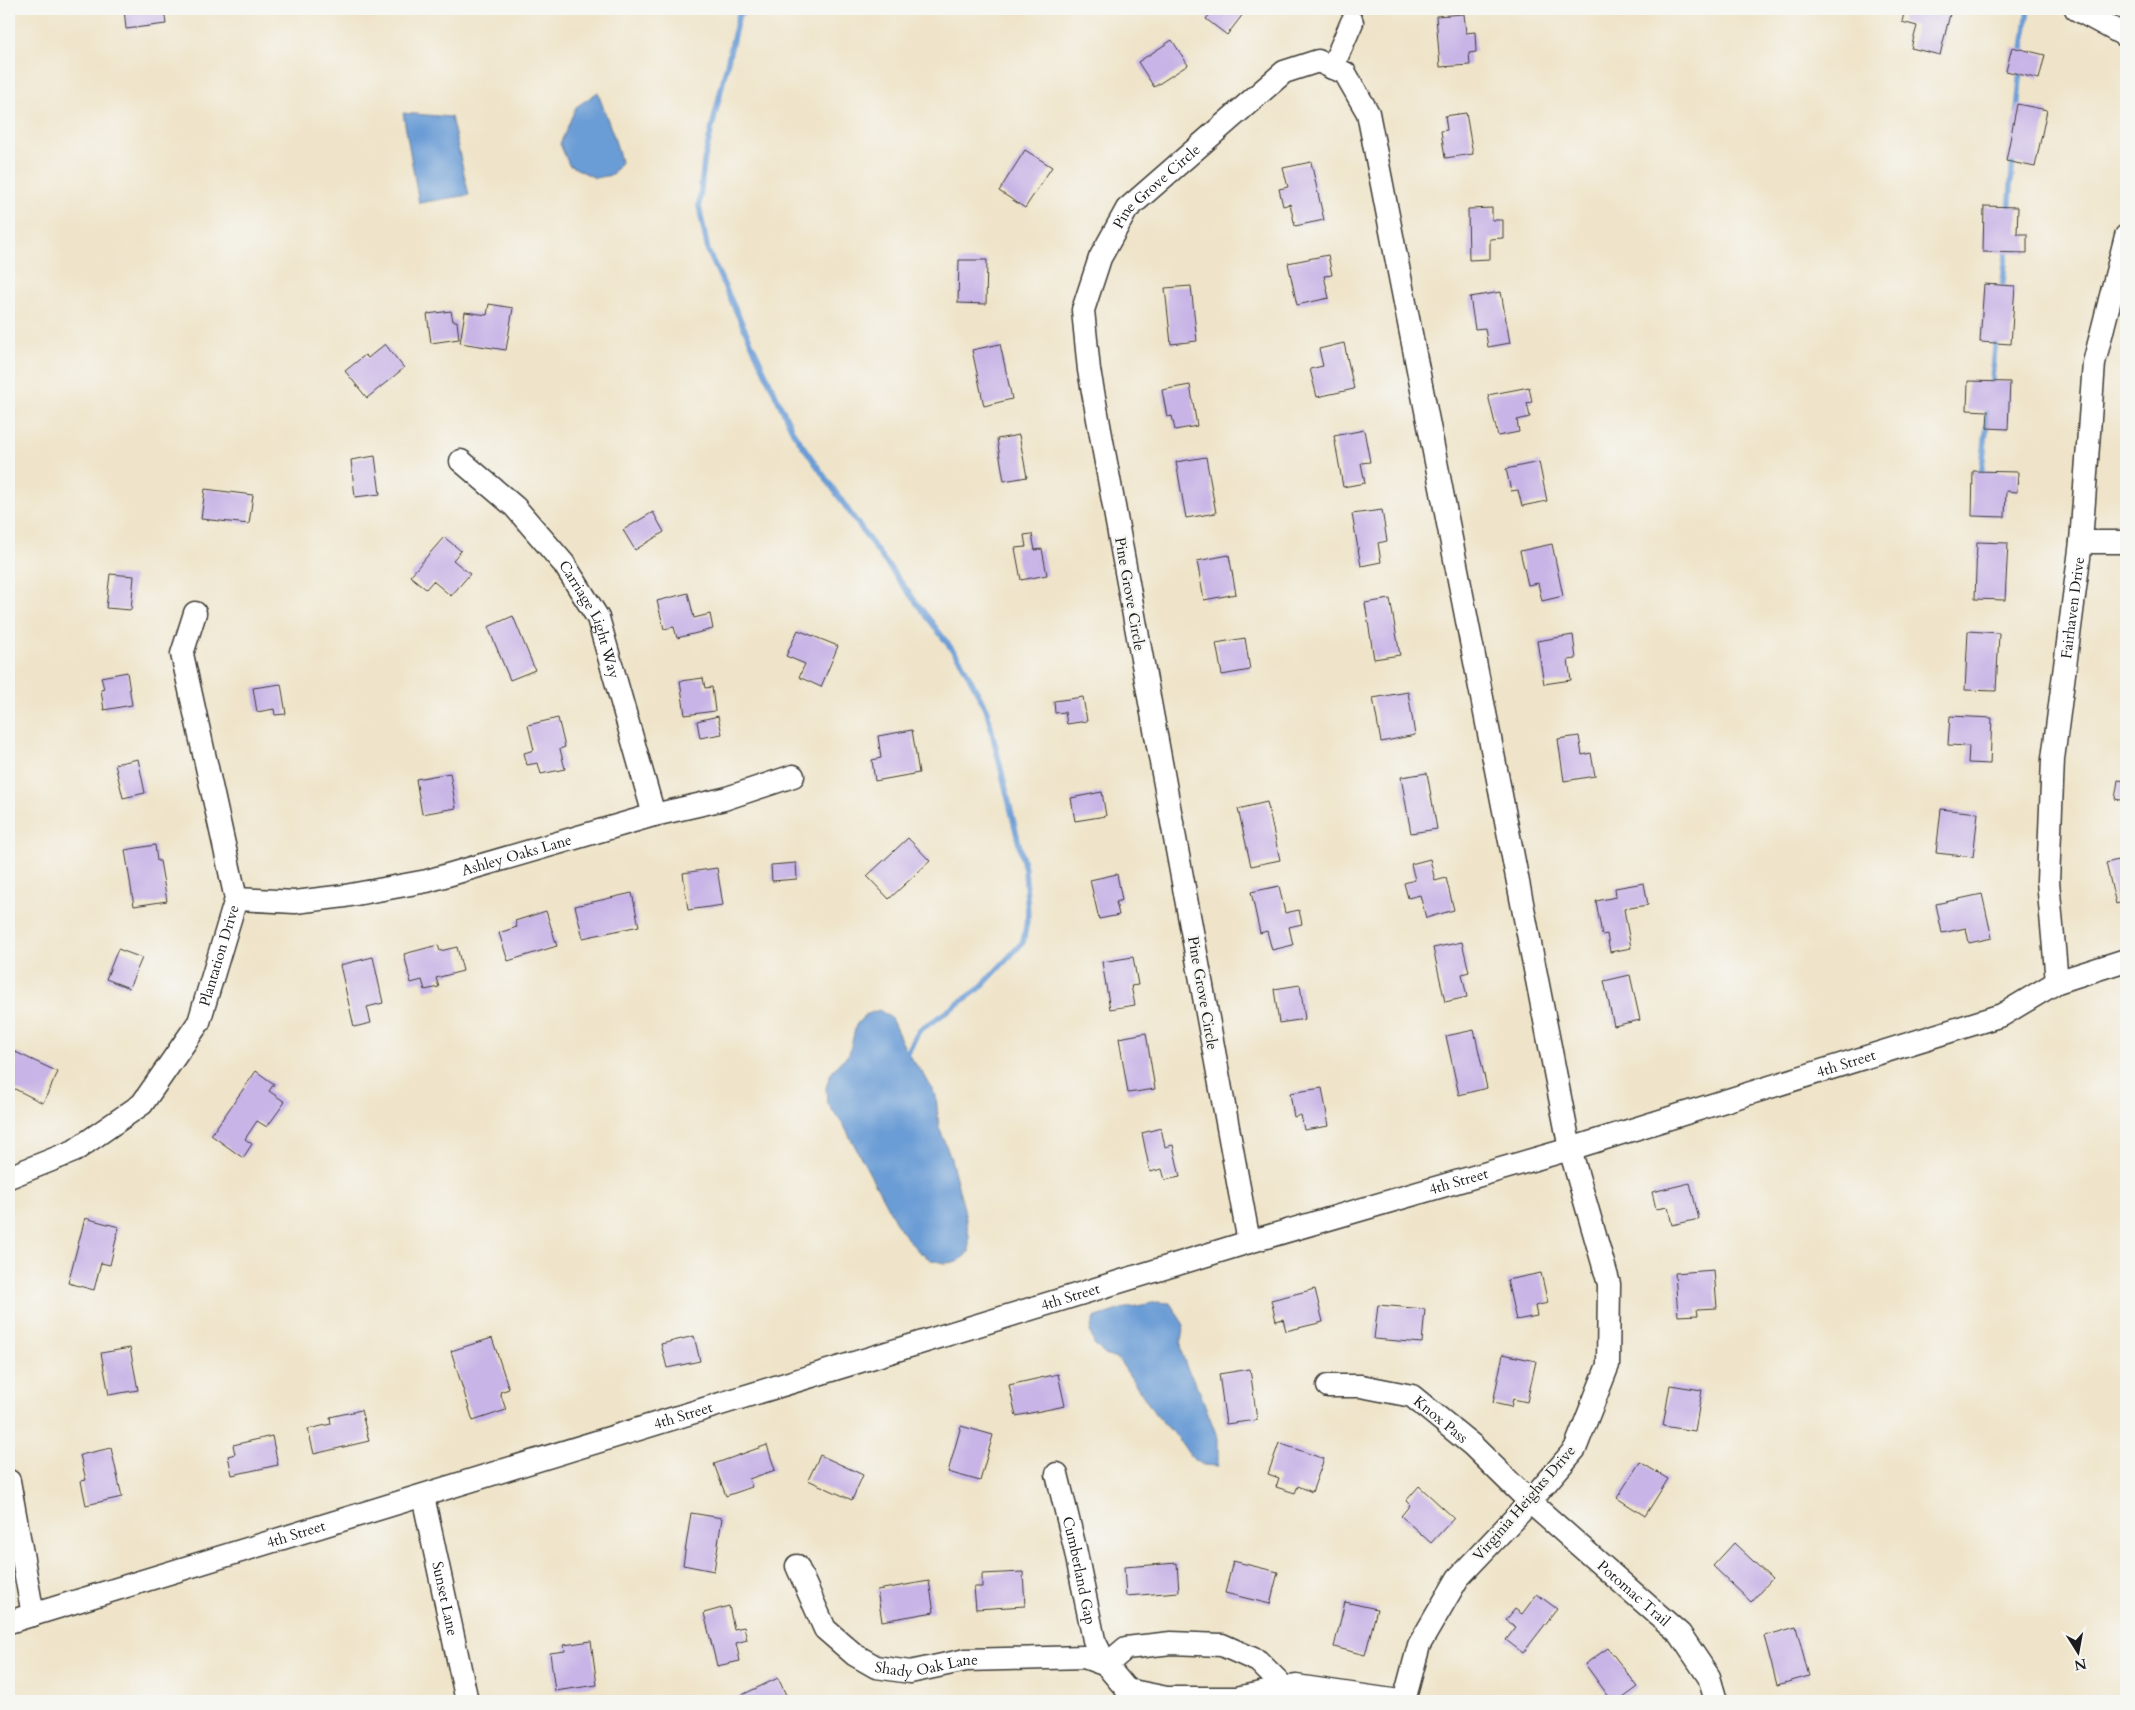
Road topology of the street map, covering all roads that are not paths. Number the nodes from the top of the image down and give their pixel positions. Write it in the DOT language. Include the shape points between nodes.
graph roads {
  1 [pos="2076,9"];
  2 [pos="1352,22"];
  3 [pos="2126,36"];
  4 [pos="1332,68"];
  5 [pos="2126,236"];
  6 [pos="460,461"];
  7 [pos="2081,542"];
  8 [pos="2126,542"];
  9 [pos="195,613"];
  10 [pos="793,776"];
  11 [pos="654,815"];
  12 [pos="236,898"];
  13 [pos="2126,960"];
  14 [pos="2057,982"];
  15 [pos="1570,1149"];
  16 [pos="9,1177"];
  17 [pos="1249,1242"];
  18 [pos="1328,1386"];
  19 [pos="1057,1474"];
  20 [pos="9,1481"];
  21 [pos="423,1496"];
  22 [pos="1530,1502"];
  23 [pos="798,1566"];
  24 [pos="33,1615"];
  25 [pos="9,1622"];
  26 [pos="1106,1665"];
  27 [pos="1285,1688"];
  28 [pos="467,1701"];
  29 [pos="1400,1701"];
  30 [pos="1404,1701"];
  31 [pos="1716,1701"];
  1 -- 3 [label="street"];
  2 -- 4 [label="street"];
  4 -- 15 [label="street, Pine Grove Circle" via="1345,73 1368,113"];
  4 -- 17 [label="street, Pine Grove Circle" via="1318,61 1284,72 1127,210 1100,258 1083,310 1089,370"];
  5 -- 7 [label="street, Fairhaven Drive" via="2094,363"];
  6 -- 11 [label="street, Carriage Light Way" via="515,506 564,564 598,618"];
  7 -- 8 [label="street"];
  7 -- 14 [label="street, Fairhaven Drive" via="2053,759 2048,881"];
  9 -- 12 [label="street, Plantation Drive" via="182,654"];
  10 -- 11 [label="street, Ashley Oaks Lane" via="724,799"];
  11 -- 12 [label="street, Ashley Oaks Lane" via="427,881 295,902"];
  12 -- 16 [label="street, Plantation Drive" via="199,1022 142,1104 74,1151"];
  13 -- 14 [label="street, 4th Street"];
  14 -- 15 [label="street, 4th Street" via="2002,1015"];
  15 -- 17 [label="street, 4th Street"];
  15 -- 22 [label="street, Virginia Heights Drive" via="1609,1284 1608,1365 1575,1450"];
  17 -- 21 [label="street, 4th Street"];
  18 -- 22 [label="street, Knox Pass" via="1361,1386 1412,1396 1472,1445"];
  19 -- 26 [label="street, Cumberland Gap" via="1094,1640"];
  20 -- 24 [label="street"];
  21 -- 24 [label="street, 4th Street"];
  21 -- 28 [label="street, Sunset Lane"];
  22 -- 30 [label="street, Virginia Heights Drive" via="1458,1578 1419,1645"];
  22 -- 31 [label="street, Potomac Trail" via="1680,1634 1709,1678"];
  23 -- 26 [label="street, Shady Oak Lane" via="825,1629 855,1655 876,1667 910,1672 966,1660 1084,1657"];
  24 -- 25 [label="street, 4th Street"];
  26 -- 27 [label="street" via="1127,1690 1167,1698 1236,1698"];
  26 -- 27 [label="street" via="1126,1648 1171,1643 1222,1645 1258,1660"];
  27 -- 29 [label="street" via="1296,1686"];
}
